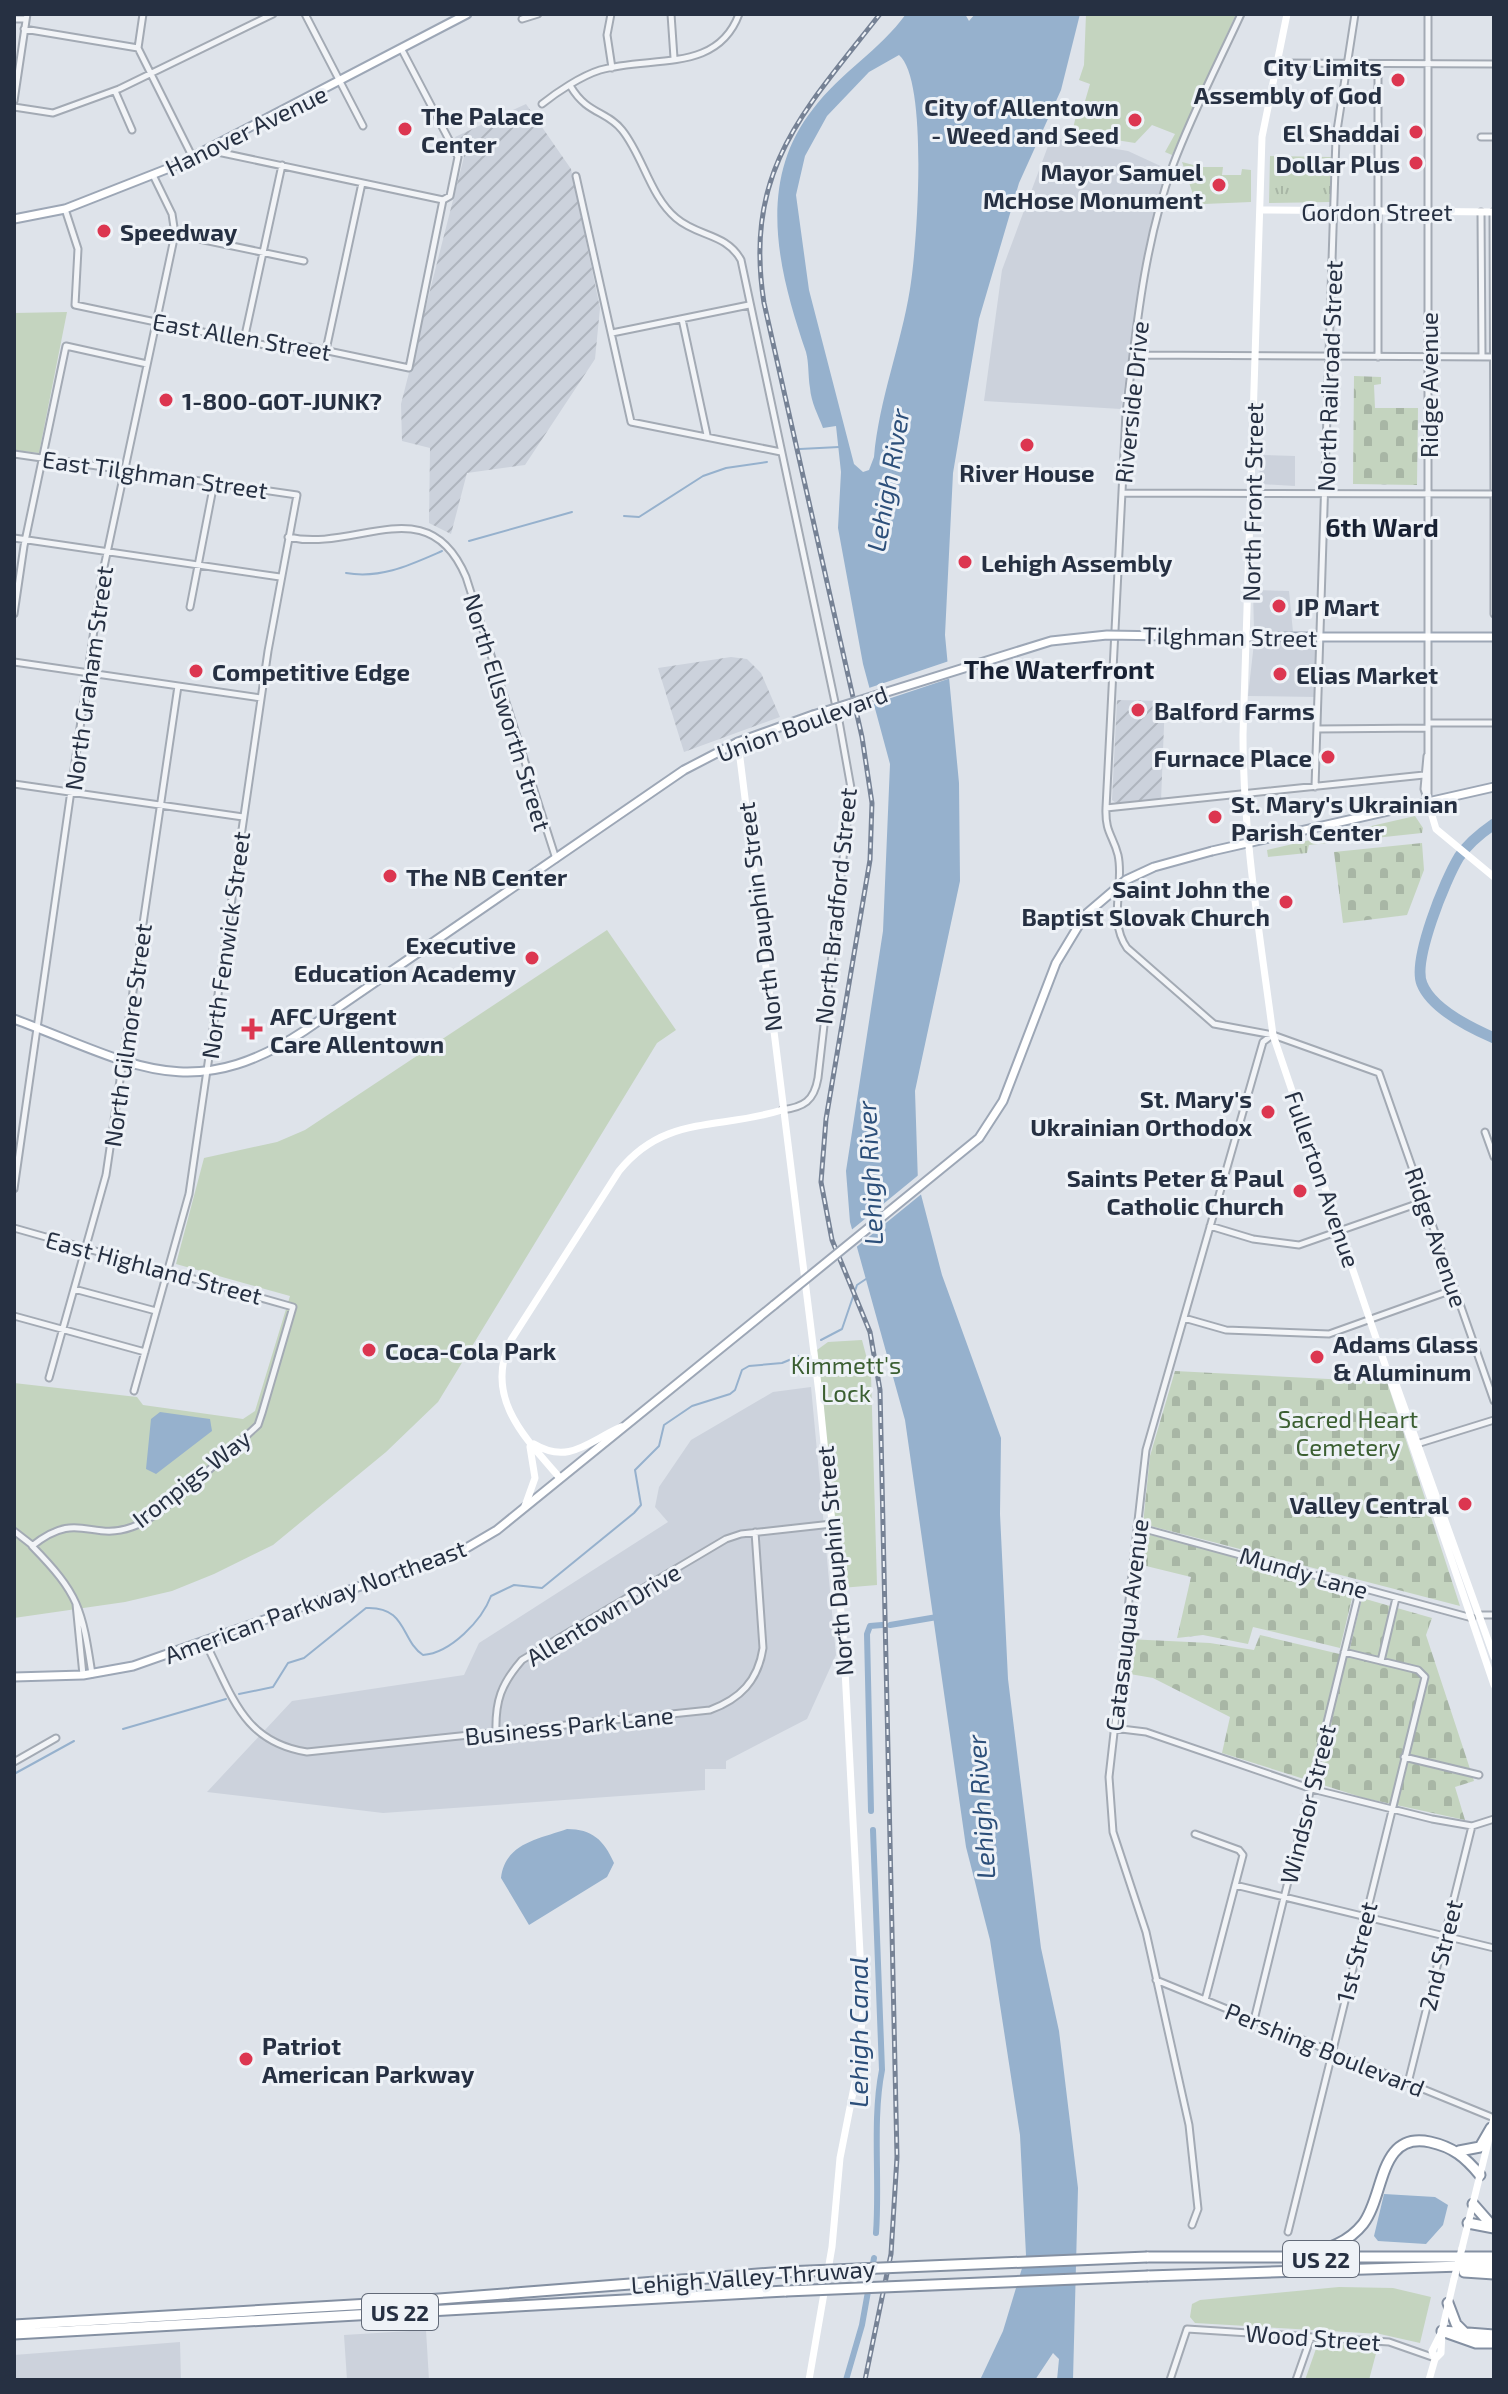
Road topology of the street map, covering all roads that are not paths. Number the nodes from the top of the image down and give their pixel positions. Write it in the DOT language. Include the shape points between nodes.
graph roads {
  1 [pos="143,14"];
  2 [pos="273,14"];
  3 [pos="305,14"];
  4 [pos="467,14"];
  5 [pos="538,14"];
  6 [pos="611,14"];
  7 [pos="671,14"];
  8 [pos="739,14"];
  9 [pos="1241,14"];
  10 [pos="1287,14"];
  11 [pos="1355,14"];
  12 [pos="1428,14"];
  13 [pos="26,16"];
  14 [pos="458,16"];
  15 [pos="14,19"];
  16 [pos="522,19"];
  17 [pos="24,29"];
  18 [pos="138,48"];
  19 [pos="402,50"];
  20 [pos="674,58"];
  21 [pos="1277,63"];
  22 [pos="1345,64"];
  23 [pos="1378,64"];
  24 [pos="1428,64"];
  25 [pos="1494,64"];
  26 [pos="612,68"];
  27 [pos="151,74"];
  28 [pos="341,83"];
  29 [pos="571,87"];
  30 [pos="115,91"];
  31 [pos="14,104"];
  32 [pos="542,104"];
  33 [pos="363,126"];
  34 [pos="132,130"];
  35 [pos="1481,137"];
  36 [pos="1494,137"];
  37 [pos="208,150"];
  38 [pos="193,158"];
  39 [pos="282,165"];
  40 [pos="153,175"];
  41 [pos="576,176"];
  42 [pos="362,183"];
  43 [pos="443,200"];
  44 [pos="65,209"];
  45 [pos="1260,210"];
  46 [pos="1334,211"];
  47 [pos="1378,211"];
  48 [pos="1428,211"];
  49 [pos="1481,212"];
  50 [pos="1494,212"];
  51 [pos="14,219"];
  52 [pos="175,234"];
  53 [pos="263,253"];
  54 [pos="304,261"];
  55 [pos="749,305"];
  56 [pos="682,319"];
  57 [pos="156,322"];
  58 [pos="612,333"];
  59 [pos="244,340"];
  60 [pos="326,350"];
  61 [pos="1133,355"];
  62 [pos="1256,356"];
  63 [pos="1330,357"];
  64 [pos="1378,357"];
  65 [pos="1428,357"];
  66 [pos="1482,357"];
  67 [pos="1493,357"];
  68 [pos="147,364"];
  69 [pos="707,435"];
  70 [pos="781,452"];
  71 [pos="14,454"];
  72 [pos="43,458"];
  73 [pos="124,470"];
  74 [pos="214,483"];
  75 [pos="1122,493"];
  76 [pos="1251,493"];
  77 [pos="1325,494"];
  78 [pos="1428,494"];
  79 [pos="1494,494"];
  80 [pos="297,495"];
  81 [pos="288,537"];
  82 [pos="14,538"];
  83 [pos="25,540"];
  84 [pos="107,552"];
  85 [pos="197,565"];
  86 [pos="280,577"];
  87 [pos="190,607"];
  88 [pos="14,614"];
  89 [pos="1494,614"];
  90 [pos="1320,637"];
  91 [pos="1428,637"];
  92 [pos="1494,637"];
  93 [pos="1247,638"];
  94 [pos="14,662"];
  95 [pos="969,665"];
  96 [pos="88,673"];
  97 [pos="178,686"];
  98 [pos="261,698"];
  99 [pos="1494,723"];
  100 [pos="1428,726"];
  101 [pos="1317,729"];
  102 [pos="738,742"];
  103 [pos="1428,755"];
  104 [pos="1424,775"];
  105 [pos="14,784"];
  106 [pos="1315,787"];
  107 [pos="1494,787"];
  108 [pos="71,793"];
  109 [pos="1244,794"];
  110 [pos="1428,802"];
  111 [pos="161,805"];
  112 [pos="1106,808"];
  113 [pos="243,817"];
  114 [pos="1249,842"];
  115 [pos="557,860"];
  116 [pos="1494,877"];
  117 [pos="1267,992"];
  118 [pos="14,1019"];
  119 [pos="38,1028"];
  120 [pos="1273,1035"];
  121 [pos="122,1058"];
  122 [pos="206,1073"];
  123 [pos="1379,1073"];
  124 [pos="782,1110"];
  125 [pos="1485,1132"];
  126 [pos="1494,1157"];
  127 [pos="14,1189"];
  128 [pos="1425,1201"];
  129 [pos="1210,1226"];
  130 [pos="14,1228"];
  131 [pos="1341,1229"];
  132 [pos="85,1249"];
  133 [pos="167,1271"];
  134 [pos="74,1289"];
  135 [pos="1455,1289"];
  136 [pos="293,1307"];
  137 [pos="156,1311"];
  138 [pos="14,1316"];
  139 [pos="1184,1318"];
  140 [pos="1371,1318"];
  141 [pos="62,1329"];
  142 [pos="145,1352"];
  143 [pos="1388,1364"];
  144 [pos="49,1378"];
  145 [pos="134,1391"];
  146 [pos="1494,1401"];
  147 [pos="1494,1420"];
  148 [pos="628,1425"];
  149 [pos="529,1441"];
  150 [pos="1420,1443"];
  151 [pos="560,1478"];
  152 [pos="525,1506"];
  153 [pos="832,1524"];
  154 [pos="1137,1527"];
  155 [pos="14,1531"];
  156 [pos="755,1532"];
  157 [pos="32,1546"];
  158 [pos="1360,1588"];
  159 [pos="1396,1598"];
  160 [pos="1494,1615"];
  161 [pos="1476,1616"];
  162 [pos="205,1642"];
  163 [pos="1344,1652"];
  164 [pos="1494,1657"];
  165 [pos="1381,1661"];
  166 [pos="88,1675"];
  167 [pos="14,1677"];
  168 [pos="1494,1685"];
  169 [pos="1113,1728"];
  170 [pos="496,1733"];
  171 [pos="56,1738"];
  172 [pos="1404,1757"];
  173 [pos="14,1762"];
  174 [pos="1479,1775"];
  175 [pos="1312,1789"];
  176 [pos="1391,1809"];
  177 [pos="1494,1819"];
  178 [pos="1472,1826"];
  179 [pos="1195,1834"];
  180 [pos="1235,1885"];
  181 [pos="1285,1897"];
  182 [pos="1364,1917"];
  183 [pos="1444,1936"];
  184 [pos="1494,1948"];
  185 [pos="1156,1980"];
  186 [pos="1205,2000"];
  187 [pos="1254,2020"];
  188 [pos="1331,2052"];
  189 [pos="1408,2083"];
  190 [pos="1493,2121"];
  191 [pos="1455,2150"];
  192 [pos="1480,2175"];
  193 [pos="1473,2204"];
  194 [pos="1468,2223"];
  195 [pos="1192,2225"];
  196 [pos="1494,2228"];
  197 [pos="1288,2232"];
  198 [pos="1494,2257"];
  199 [pos="1295,2258"];
  200 [pos="1494,2265"];
  201 [pos="1408,2268"];
  202 [pos="1494,2274"];
  203 [pos="1448,2303"];
  204 [pos="14,2325"];
  205 [pos="1442,2331"];
  206 [pos="14,2334"];
  207 [pos="1467,2334"];
  208 [pos="1494,2335"];
  209 [pos="1311,2337"];
  210 [pos="1494,2343"];
  211 [pos="1435,2359"];
  212 [pos="809,2380"];
  213 [pos="1170,2380"];
  214 [pos="1296,2380"];
  215 [pos="1429,2380"];
  1 -- 18 [label="street"];
  2 -- 27 [label="street"];
  3 -- 28 [label="street"];
  4 -- 14 [label="main road, Hanover Avenue"];
  5 -- 16 [label="street"];
  6 -- 26 [label="street" via="607,35"];
  7 -- 20 [label="street"];
  8 -- 20 [label="street" via="718,47"];
  9 -- 61 [label="street, Riverside Drive" via="1173,166"];
  10 -- 21 [label="main road, North Front Street"];
  11 -- 22 [label="street, North Railroad Street"];
  12 -- 24 [label="street, Ridge Avenue"];
  13 -- 15 [label="street"];
  13 -- 17 [label="street"];
  14 -- 19 [label="main road, Hanover Avenue"];
  17 -- 18 [label="street"];
  17 -- 31 [label="street"];
  18 -- 27 [label="street"];
  19 -- 28 [label="main road, Hanover Avenue"];
  19 -- 43 [label="street" via="458,152 450,196"];
  20 -- 26 [label="street"];
  21 -- 22 [label="street"];
  21 -- 45 [label="main road, North Front Street" via="1262,137"];
  22 -- 23 [label="street"];
  22 -- 46 [label="street, North Railroad Street"];
  23 -- 24 [label="street"];
  23 -- 47 [label="street"];
  24 -- 25 [label="street"];
  24 -- 48 [label="street, Ridge Avenue"];
  26 -- 29 [label="street"];
  27 -- 30 [label="street"];
  27 -- 38 [label="street"];
  28 -- 33 [label="street"];
  28 -- 37 [label="main road, Hanover Avenue"];
  29 -- 32 [label="street"];
  29 -- 55 [label="street, North Bradford Street" via="589,110 620,128 672,215 733,249 741,260"];
  30 -- 31 [label="street" via="53,113"];
  30 -- 34 [label="street"];
  35 -- 36 [label="street"];
  37 -- 38 [label="main road, Hanover Avenue"];
  37 -- 39 [label="street"];
  38 -- 40 [label="main road, Hanover Avenue"];
  39 -- 42 [label="street"];
  39 -- 53 [label="street"];
  40 -- 44 [label="main road, Hanover Avenue"];
  40 -- 52 [label="street, North Graham Street" via="172,214"];
  41 -- 58 [label="street"];
  42 -- 43 [label="street"];
  42 -- 60 [label="street"];
  43 -- 60 [label="street, East Allen Street" via="409,368"];
  44 -- 51 [label="main road, Hanover Avenue"];
  44 -- 57 [label="street, East Allen Street" via="79,256 75,305"];
  45 -- 46 [label="main road, Gordon Street"];
  45 -- 62 [label="main road, North Front Street"];
  46 -- 47 [label="main road, Gordon Street"];
  46 -- 63 [label="street, North Railroad Street"];
  47 -- 48 [label="main road, Gordon Street"];
  47 -- 64 [label="street"];
  48 -- 49 [label="main road, Gordon Street"];
  48 -- 65 [label="street, Ridge Avenue"];
  49 -- 50 [label="main road, Gordon Street"];
  49 -- 66 [label="street"];
  50 -- 67 [label="street"];
  52 -- 53 [label="street"];
  52 -- 57 [label="street, North Graham Street"];
  53 -- 54 [label="street"];
  53 -- 59 [label="street"];
  55 -- 56 [label="street"];
  55 -- 70 [label="street, North Bradford Street"];
  56 -- 58 [label="street"];
  56 -- 69 [label="street"];
  57 -- 59 [label="street, East Allen Street"];
  57 -- 68 [label="street, North Graham Street"];
  58 -- 69 [label="street" via="631,422"];
  59 -- 60 [label="street, East Allen Street"];
  61 -- 62 [label="street"];
  61 -- 75 [label="street, Riverside Drive"];
  62 -- 63 [label="street"];
  62 -- 76 [label="main road, North Front Street"];
  63 -- 64 [label="street"];
  63 -- 77 [label="street, North Railroad Street"];
  64 -- 65 [label="street"];
  65 -- 66 [label="street"];
  65 -- 78 [label="street, Ridge Avenue"];
  66 -- 67 [label="street"];
  67 -- 79 [label="street"];
  68 -- 72 [label="street" via="66,346"];
  68 -- 73 [label="street, North Graham Street"];
  69 -- 70 [label="street"];
  70 -- 124 [label="street, North Bradford Street" via="851,788 816,1089 806,1104"];
  71 -- 72 [label="street, East Tilghman Street"];
  72 -- 73 [label="street, East Tilghman Street"];
  72 -- 83 [label="street"];
  73 -- 74 [label="street, East Tilghman Street"];
  73 -- 84 [label="street, North Graham Street"];
  74 -- 80 [label="street, East Tilghman Street"];
  74 -- 85 [label="street"];
  75 -- 76 [label="street"];
  75 -- 112 [label="street, Riverside Drive"];
  76 -- 77 [label="street"];
  76 -- 93 [label="main road, North Front Street"];
  77 -- 78 [label="street"];
  77 -- 90 [label="street, North Railroad Street"];
  78 -- 79 [label="street"];
  78 -- 91 [label="street, Ridge Avenue"];
  79 -- 89 [label="street"];
  80 -- 81 [label="street, North Fenwick Street"];
  81 -- 86 [label="street, North Fenwick Street"];
  81 -- 115 [label="street, North Ellsworth Street" via="331,540 392,527 417,529 443,540 460,563"];
  82 -- 83 [label="street"];
  83 -- 84 [label="street"];
  83 -- 88 [label="street"];
  84 -- 85 [label="street"];
  84 -- 96 [label="street, North Graham Street"];
  85 -- 86 [label="street"];
  85 -- 87 [label="street"];
  86 -- 98 [label="street, North Fenwick Street"];
  90 -- 91 [label="main road, Tilghman Street"];
  90 -- 93 [label="main road, Tilghman Street"];
  90 -- 101 [label="street, North Railroad Street"];
  91 -- 92 [label="main road, Tilghman Street"];
  91 -- 100 [label="street, Ridge Avenue"];
  93 -- 95 [label="main road, Tilghman Street, bridge" via="1084,636"];
  93 -- 109 [label="main road, North Front Street"];
  94 -- 96 [label="street"];
  95 -- 102 [label="main road, Union Boulevard, bridge"];
  96 -- 97 [label="street"];
  96 -- 108 [label="street, North Graham Street"];
  97 -- 98 [label="street"];
  97 -- 111 [label="street, North Gilmore Street"];
  98 -- 113 [label="street, North Fenwick Street"];
  99 -- 100 [label="street"];
  100 -- 101 [label="street"];
  100 -- 103 [label="street, Ridge Avenue"];
  101 -- 106 [label="street, North Railroad Street"];
  102 -- 115 [label="main road, Union Boulevard" via="655,789"];
  102 -- 124 [label="main road, North Dauphin Street"];
  103 -- 104 [label="street, Ridge Avenue"];
  103 -- 110 [label="street, Ridge Avenue"];
  104 -- 106 [label="street"];
  104 -- 110 [label="street, Ridge Avenue"];
  105 -- 108 [label="street"];
  106 -- 109 [label="street"];
  107 -- 110 [label="main road, American Parkway Northeast"];
  108 -- 111 [label="street"];
  108 -- 119 [label="street, North Graham Street"];
  109 -- 112 [label="street"];
  109 -- 114 [label="main road, North Front Street"];
  110 -- 114 [label="main road, American Parkway Northeast"];
  110 -- 116 [label="main road" via="1433,825"];
  111 -- 113 [label="street"];
  111 -- 121 [label="street, North Gilmore Street"];
  112 -- 120 [label="street, Riverside Drive" via="1107,834 1118,857 1119,932 1127,948 1206,1020"];
  113 -- 122 [label="street, North Fenwick Street"];
  114 -- 117 [label="main road, North Front Street"];
  114 -- 148 [label="main road, American Parkway Northeast, bridge" via="1154,867 1126,880 1085,915 1056,963 1003,1101 979,1138"];
  115 -- 122 [label="main road, Union Boulevard" via="267,1055"];
  117 -- 120 [label="main road, Fullerton Avenue"];
  118 -- 119 [label="main road, Union Boulevard"];
  119 -- 121 [label="main road, Union Boulevard"];
  119 -- 127 [label="street, North Graham Street"];
  120 -- 123 [label="street, Riverside Drive"];
  120 -- 129 [label="street, Catasauqua Avenue" via="1263,1042"];
  120 -- 131 [label="main road, Fullerton Avenue"];
  121 -- 122 [label="main road, Union Boulevard" via="165,1071"];
  121 -- 132 [label="street, North Gilmore Street" via="106,1175"];
  122 -- 133 [label="street, North Fenwick Street" via="189,1194"];
  123 -- 128 [label="street, Ridge Avenue"];
  124 -- 149 [label="main road, North Bradford Street" via="680,1128 640,1148 619,1171 506,1353 504,1399"];
  124 -- 153 [label="main road, North Dauphin Street"];
  125 -- 126 [label="street"];
  128 -- 131 [label="street"];
  128 -- 135 [label="street, Ridge Avenue"];
  129 -- 131 [label="street" via="1299,1245"];
  129 -- 139 [label="street, Catasauqua Avenue"];
  130 -- 132 [label="street, East Highland Street"];
  131 -- 140 [label="main road, Fullerton Avenue"];
  132 -- 133 [label="street, East Highland Street"];
  132 -- 134 [label="street, North Gilmore Street"];
  133 -- 136 [label="street, East Highland Street"];
  133 -- 137 [label="street, North Fenwick Street"];
  134 -- 137 [label="street"];
  134 -- 141 [label="street, North Gilmore Street"];
  135 -- 140 [label="street"];
  135 -- 146 [label="street, Ridge Avenue"];
  136 -- 157 [label="street, Ironpigs Way" via="258,1425 244,1438 136,1526 57,1528"];
  137 -- 142 [label="street, North Fenwick Street"];
  138 -- 141 [label="street"];
  139 -- 140 [label="street" via="1226,1330 1329,1334"];
  139 -- 154 [label="street, Catasauqua Avenue" via="1148,1439"];
  140 -- 143 [label="main road, Fullerton Avenue"];
  141 -- 142 [label="street"];
  141 -- 144 [label="street, North Gilmore Street"];
  142 -- 145 [label="street, North Fenwick Street"];
  143 -- 150 [label="main road, Fullerton Avenue"];
  143 -- 161 [label="main road, Fullerton Avenue"];
  147 -- 150 [label="street"];
  148 -- 149 [label="main road" via="573,1453 551,1452"];
  148 -- 151 [label="main road, American Parkway Northeast"];
  149 -- 151 [label="main road, North Bradford Street"];
  149 -- 152 [label="main road" via="535,1478"];
  150 -- 161 [label="main road, Fullerton Avenue"];
  151 -- 152 [label="main road, American Parkway Northeast"];
  152 -- 162 [label="main road, American Parkway Northeast" via="463,1550"];
  153 -- 156 [label="street"];
  153 -- 212 [label="main road, North Dauphin Street" via="843,1632 863,2020"];
  154 -- 158 [label="street, Mundy Lane"];
  154 -- 169 [label="street, Catasauqua Avenue"];
  155 -- 157 [label="street"];
  156 -- 170 [label="street, Allentown Drive" via="726,1539 522,1660 505,1680 495,1704"];
  156 -- 170 [label="street, Business Park Lane" via="762,1658 747,1688 732,1702 710,1710"];
  157 -- 166 [label="street" via="61,1575 76,1604"];
  158 -- 159 [label="street, Mundy Lane"];
  158 -- 163 [label="street, Windsor Street"];
  159 -- 161 [label="street, Mundy Lane"];
  159 -- 165 [label="street"];
  160 -- 161 [label="street, Mundy Lane"];
  161 -- 164 [label="main road, Fullerton Avenue"];
  161 -- 168 [label="main road, Fullerton Avenue"];
  162 -- 166 [label="main road, American Parkway Northeast"];
  162 -- 170 [label="street, Business Park Lane" via="254,1729 282,1748 307,1752"];
  163 -- 165 [label="street"];
  163 -- 175 [label="street, Windsor Street"];
  165 -- 172 [label="street, 1st Street" via="1424,1673"];
  166 -- 167 [label="main road, American Parkway Northeast"];
  169 -- 175 [label="street" via="1146,1732"];
  169 -- 185 [label="street, Catasauqua Avenue" via="1110,1822"];
  171 -- 173 [label="street"];
  172 -- 174 [label="street"];
  172 -- 176 [label="street, 1st Street"];
  175 -- 176 [label="street"];
  175 -- 181 [label="street, Windsor Street"];
  176 -- 178 [label="street"];
  176 -- 182 [label="street, 1st Street"];
  177 -- 178 [label="street"];
  178 -- 183 [label="street, 2nd Street"];
  179 -- 180 [label="street" via="1243,1855"];
  180 -- 181 [label="street"];
  180 -- 186 [label="street"];
  181 -- 182 [label="street"];
  181 -- 187 [label="street, Windsor Street"];
  182 -- 183 [label="street"];
  182 -- 188 [label="street, 1st Street"];
  183 -- 184 [label="street"];
  183 -- 189 [label="street, 2nd Street"];
  185 -- 186 [label="street, Pershing Boulevard"];
  185 -- 195 [label="street, Catasauqua Avenue" via="1189,2125 1198,2209"];
  186 -- 187 [label="street, Pershing Boulevard"];
  187 -- 188 [label="street, Pershing Boulevard"];
  188 -- 189 [label="street, Pershing Boulevard"];
  188 -- 197 [label="street, 1st Street"];
  189 -- 190 [label="street, Pershing Boulevard"];
  190 -- 191 [label="highway" via="1480,2147"];
  190 -- 192 [label="main road"];
  191 -- 192 [label="highway"];
  191 -- 199 [label="highway" via="1423,2141 1398,2147 1358,2230 1337,2245"];
  192 -- 193 [label="main road"];
  193 -- 194 [label="main road"];
  193 -- 196 [label="highway"];
  194 -- 196 [label="highway"];
  194 -- 203 [label="main road, bridge"];
  198 -- 199 [label="highway, Lehigh Valley Thruway / US 22"];
  199 -- 204 [label="highway, Lehigh Valley Thruway / US 22, bridge" via="1147,2257 785,2272"];
  200 -- 201 [label="highway, Lehigh Valley Thruway / US 22"];
  201 -- 202 [label="highway"];
  201 -- 206 [label="highway, Lehigh Valley Thruway / US 22, bridge" via="786,2291"];
  203 -- 205 [label="main road"];
  203 -- 207 [label="highway" via="1456,2324"];
  205 -- 207 [label="highway"];
  205 -- 210 [label="highway"];
  205 -- 211 [label="main road" via="1441,2353"];
  207 -- 208 [label="highway"];
  209 -- 211 [label="street, Wood Street" via="1396,2343"];
  209 -- 213 [label="street, Wood Street" via="1187,2329"];
  209 -- 214 [label="street"];
  211 -- 215 [label="main road"];
}
